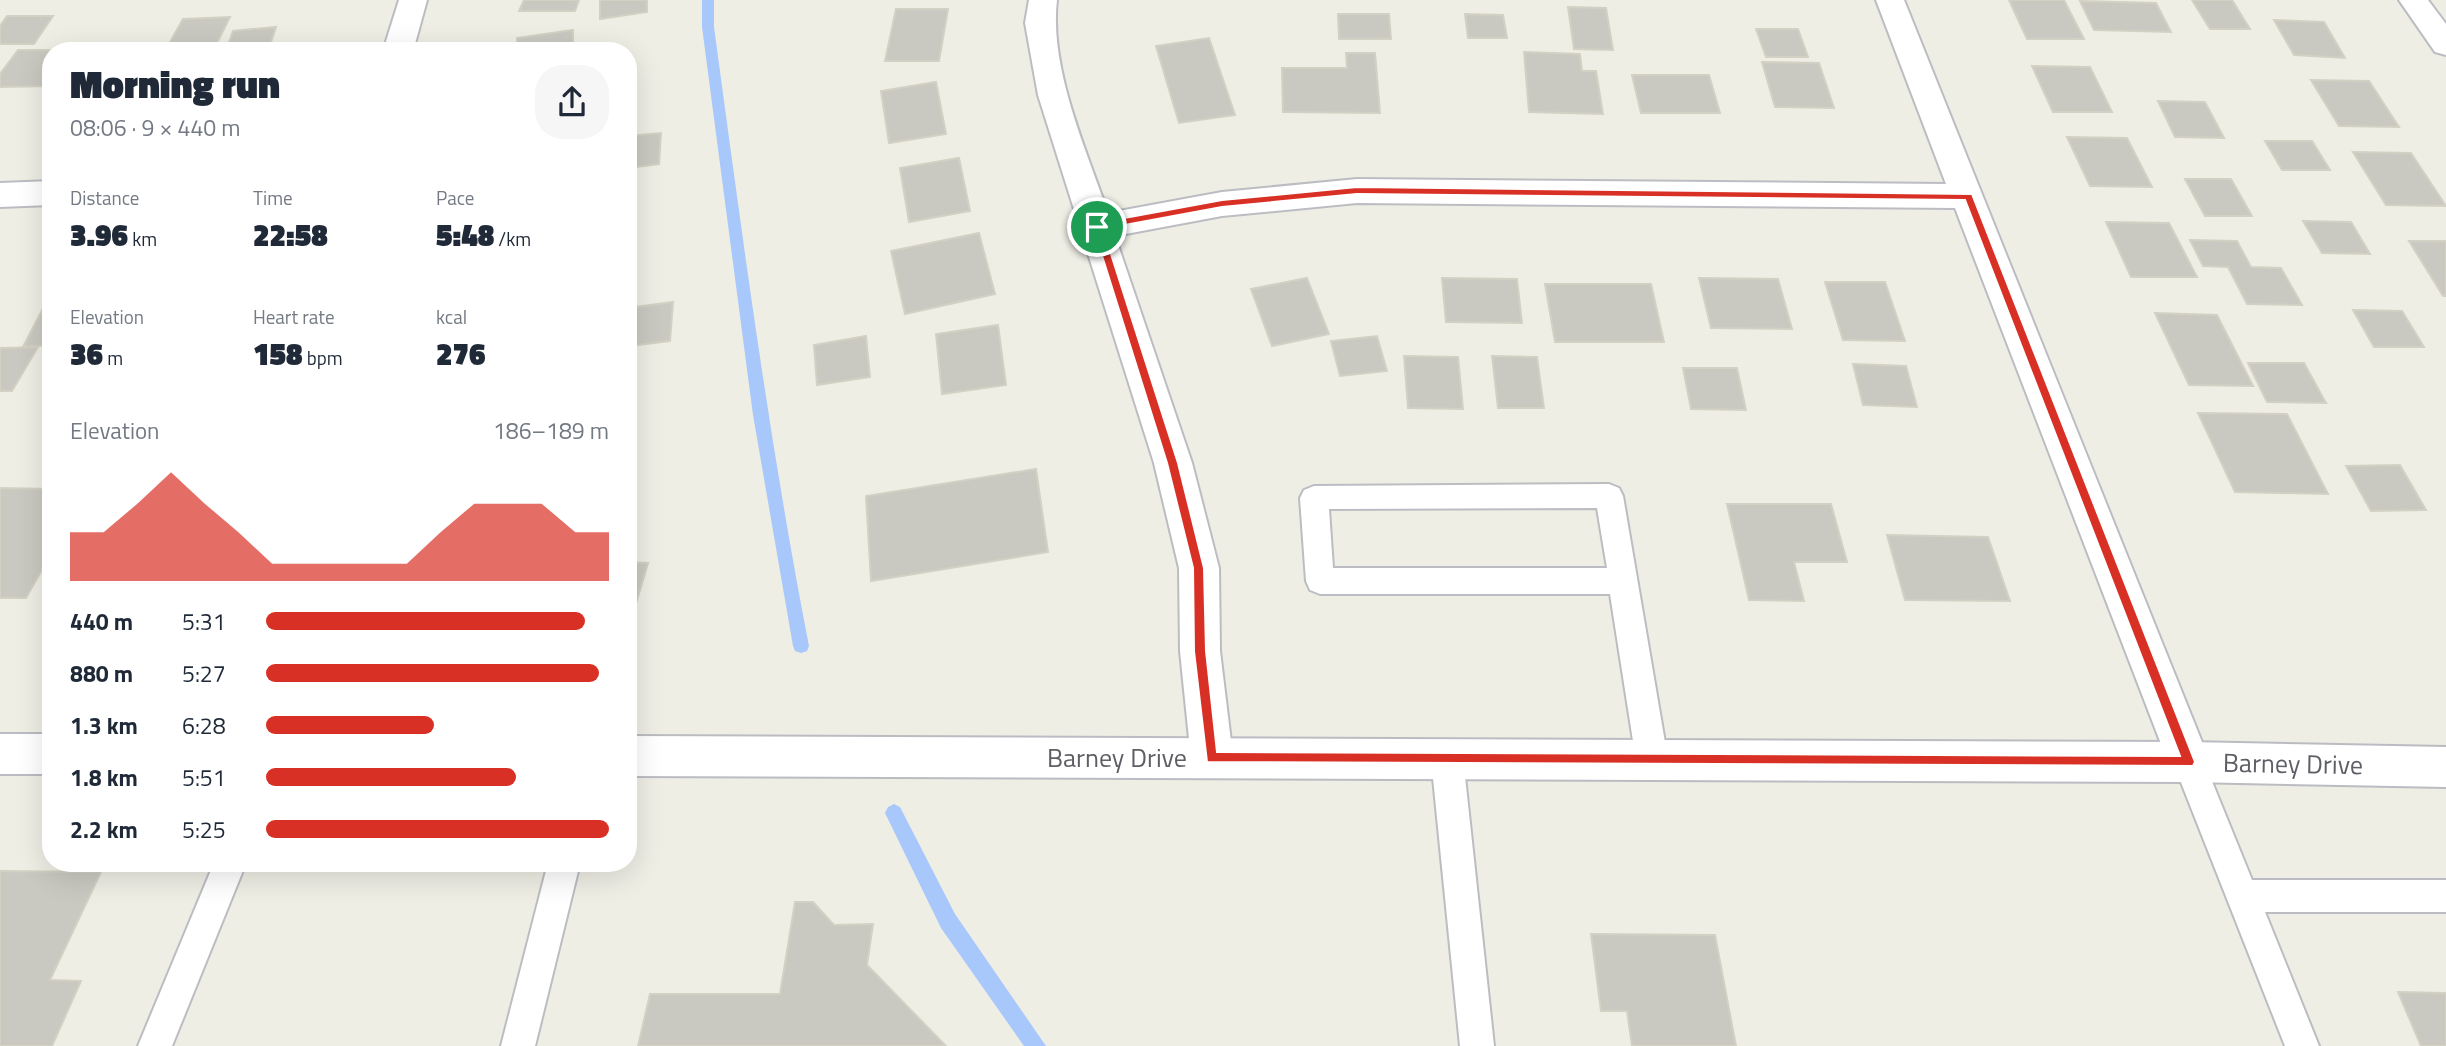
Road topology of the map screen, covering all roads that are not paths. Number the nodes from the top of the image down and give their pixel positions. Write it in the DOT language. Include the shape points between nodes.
graph roads {
  1 [pos="413,0"];
  2 [pos="1043,0"];
  3 [pos="1890,0"];
  4 [pos="2413,0"];
  5 [pos="401,42"];
  6 [pos="2446,45"];
  7 [pos="42,193"];
  8 [pos="0,195"];
  9 [pos="1968,196"];
  10 [pos="1097,227"];
  11 [pos="1623,581"];
  12 [pos="0,754"];
  13 [pos="42,754"];
  14 [pos="637,756"];
  15 [pos="1212,758"];
  16 [pos="1447,758"];
  17 [pos="1652,760"];
  18 [pos="2189,762"];
  19 [pos="2446,767"];
  20 [pos="226,872"];
  21 [pos="562,872"];
  22 [pos="2242,896"];
  23 [pos="2446,896"];
  24 [pos="155,1046"];
  25 [pos="519,1046"];
  26 [pos="1477,1046"];
  27 [pos="2302,1046"];
  1 -- 5 [label="street"];
  2 -- 10 [label="street" via="1040,23 1054,95"];
  3 -- 9 [label="street"];
  4 -- 6 [label="street"];
  7 -- 8 [label="street"];
  9 -- 10 [label="street" via="1357,191 1222,204"];
  9 -- 18 [label="street"];
  10 -- 15 [label="street" via="1173,463 1199,568 1200,651"];
  11 -- 11 [label="lane" via="1609,496 1314,498 1320,581"];
  11 -- 17 [label="lane"];
  12 -- 13 [label="street"];
  14 -- 15 [label="street, Barney Drive"];
  15 -- 16 [label="street, Barney Drive"];
  16 -- 17 [label="street, Barney Drive"];
  16 -- 26 [label="lane"];
  17 -- 18 [label="street, Barney Drive"];
  18 -- 19 [label="street, Barney Drive"];
  18 -- 22 [label="lane"];
  20 -- 24 [label="lane"];
  21 -- 25 [label="lane"];
  22 -- 23 [label="lane"];
  22 -- 27 [label="lane"];
}
